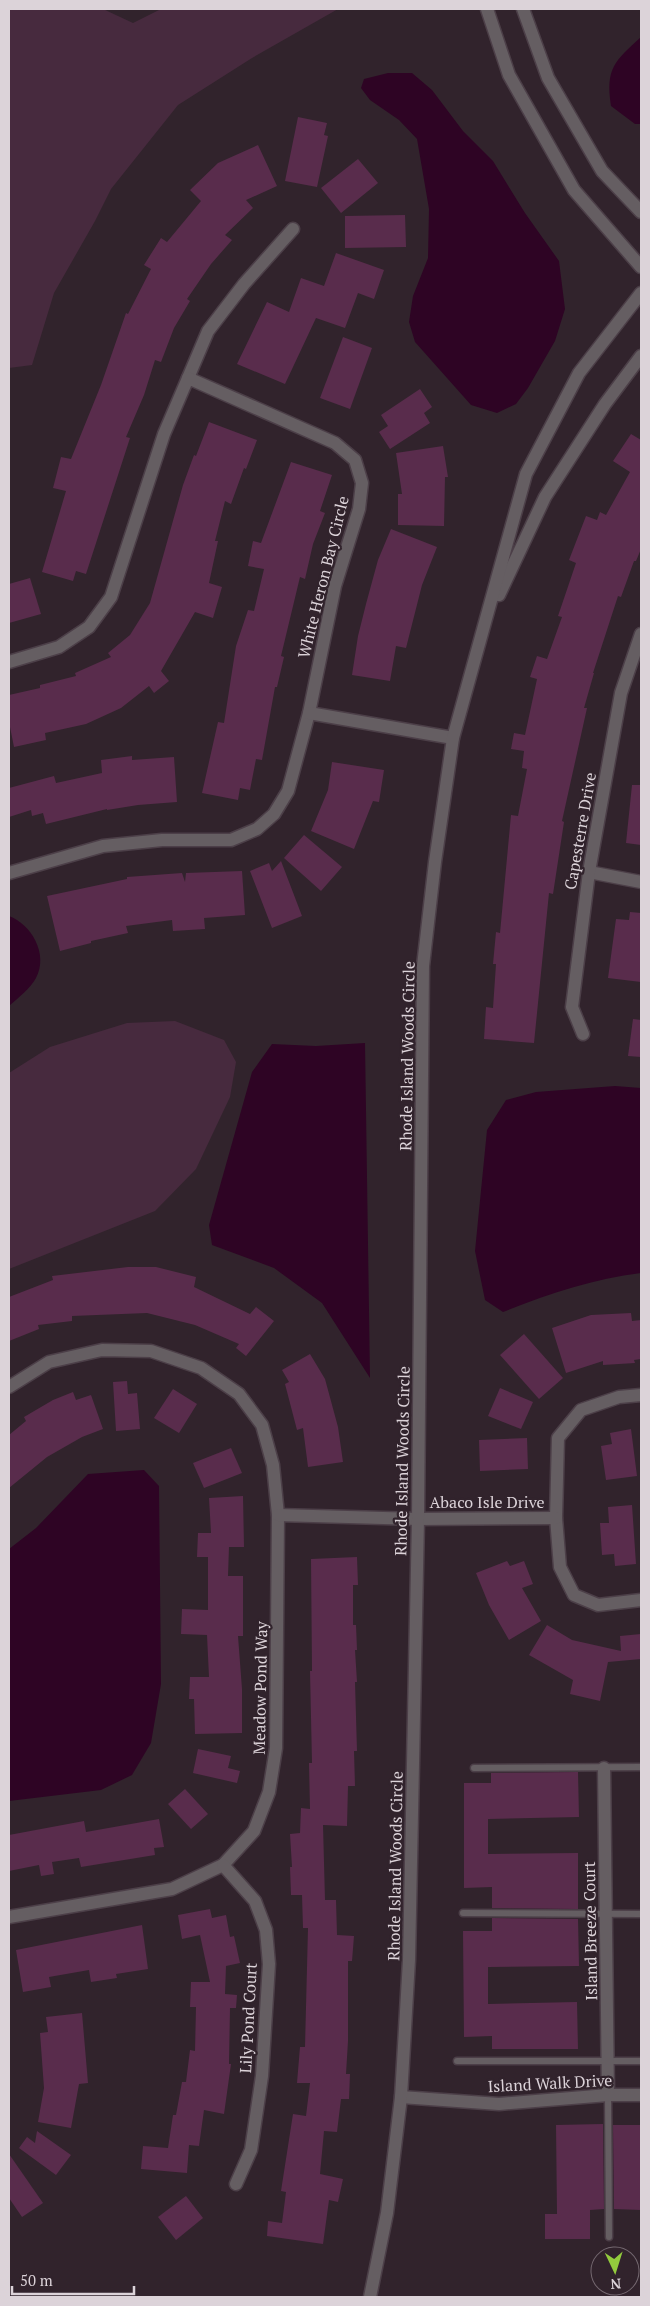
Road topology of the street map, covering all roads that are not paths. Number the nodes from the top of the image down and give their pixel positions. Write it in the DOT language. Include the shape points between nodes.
graph roads {
  1 [pos="486,9"];
  2 [pos="523,9"];
  3 [pos="641,212"];
  4 [pos="293,229"];
  5 [pos="641,267"];
  6 [pos="641,294"];
  7 [pos="641,356"];
  8 [pos="188,378"];
  9 [pos="483,629"];
  10 [pos="641,634"];
  11 [pos="9,662"];
  12 [pos="309,713"];
  13 [pos="453,738"];
  14 [pos="589,872"];
  15 [pos="9,873"];
  16 [pos="641,882"];
  17 [pos="583,1034"];
  18 [pos="9,1388"];
  19 [pos="641,1396"];
  20 [pos="278,1515"];
  21 [pos="556,1518"];
  22 [pos="418,1519"];
  23 [pos="641,1600"];
  24 [pos="474,1768"];
  25 [pos="604,1768"];
  26 [pos="641,1768"];
  27 [pos="223,1865"];
  28 [pos="463,1914"];
  29 [pos="606,1914"];
  30 [pos="641,1914"];
  31 [pos="9,1917"];
  32 [pos="641,2060"];
  33 [pos="457,2061"];
  34 [pos="608,2061"];
  35 [pos="608,2095"];
  36 [pos="641,2096"];
  37 [pos="401,2097"];
  38 [pos="236,2184"];
  39 [pos="608,2237"];
  40 [pos="370,2297"];
  1 -- 5 [label="street" via="508,75 570,182"];
  2 -- 3 [label="street" via="548,78 592,154 602,171"];
  4 -- 8 [label="street" via="208,331"];
  6 -- 9 [label="street, Rhode Island Woods Circle" via="579,373 526,474"];
  7 -- 9 [label="street, Rhode Island Woods Circle" via="605,404 545,497"];
  8 -- 11 [label="street" via="164,434 111,597 88,627 59,647"];
  8 -- 12 [label="street, White Heron Bay Circle" via="335,443 355,460 362,483 359,509 335,586"];
  9 -- 13 [label="street, Rhode Island Woods Circle"];
  10 -- 14 [label="street, Capesterre Drive" via="621,693"];
  12 -- 13 [label="street"];
  12 -- 15 [label="street, White Heron Bay Circle" via="288,791 274,814 257,829 231,840 162,840 103,846"];
  13 -- 22 [label="street, Rhode Island Woods Circle" via="423,966"];
  14 -- 16 [label="street"];
  14 -- 17 [label="street, Capesterre Drive" via="572,1007"];
  18 -- 20 [label="street, Meadow Pond Way" via="49,1362 102,1350 151,1351 201,1368 239,1394 262,1425 274,1465"];
  19 -- 21 [label="street, Abaco Isle Drive" via="619,1397 582,1410 558,1438"];
  20 -- 22 [label="street"];
  20 -- 27 [label="street, Meadow Pond Way" via="275,1757 270,1792 254,1831"];
  21 -- 22 [label="street, Abaco Isle Drive"];
  21 -- 23 [label="street, Abaco Isle Drive" via="560,1567 574,1595 598,1605"];
  22 -- 37 [label="street, Rhode Island Woods Circle" via="410,1960"];
  24 -- 25 [label="lane"];
  25 -- 26 [label="lane"];
  25 -- 29 [label="street, Island Breeze Court"];
  27 -- 31 [label="street, Meadow Pond Way" via="172,1889"];
  27 -- 38 [label="street, Lily Pond Court" via="255,1901 266,1930 268,1964 262,2076 250,2150"];
  28 -- 29 [label="lane"];
  29 -- 30 [label="lane"];
  29 -- 34 [label="street, Island Breeze Court"];
  32 -- 34 [label="lane"];
  33 -- 34 [label="lane"];
  34 -- 35 [label="street, Island Breeze Court"];
  35 -- 36 [label="street, Island Walk Drive"];
  35 -- 37 [label="street, Island Walk Drive" via="499,2104"];
  35 -- 39 [label="lane"];
  37 -- 40 [label="street, Rhode Island Woods Circle" via="387,2213"];
}
